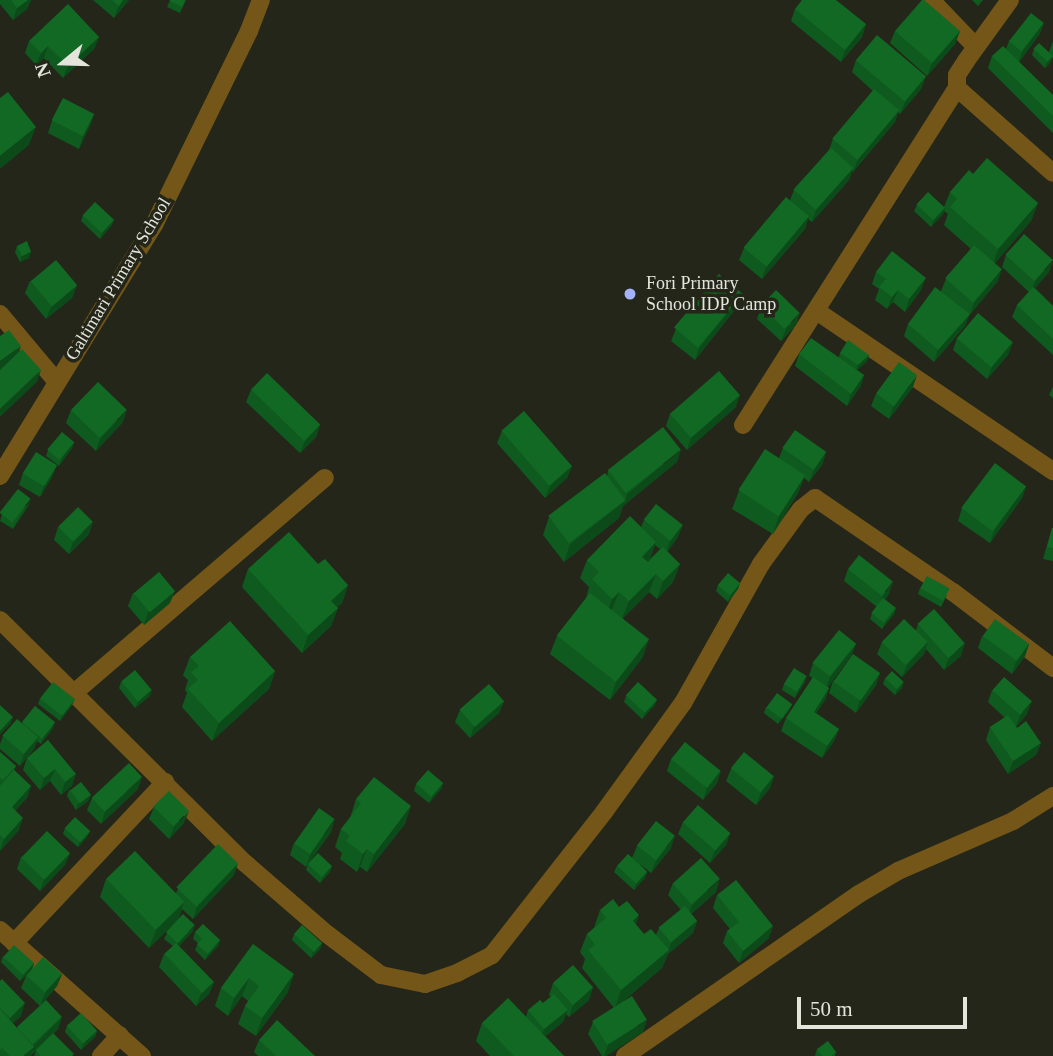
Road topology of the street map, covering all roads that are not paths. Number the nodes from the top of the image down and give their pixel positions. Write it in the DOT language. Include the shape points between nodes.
graph roads {
  1 [pos="261,0"];
  2 [pos="931,0"];
  3 [pos="1010,0"];
  4 [pos="976,47"];
  5 [pos="957,88"];
  6 [pos="1053,173"];
  7 [pos="818,312"];
  8 [pos="0,314"];
  9 [pos="57,382"];
  10 [pos="743,425"];
  11 [pos="1053,471"];
  12 [pos="0,476"];
  13 [pos="325,478"];
  14 [pos="0,620"];
  15 [pos="1053,668"];
  16 [pos="75,692"];
  17 [pos="165,782"];
  18 [pos="1053,796"];
  19 [pos="0,930"];
  20 [pos="14,943"];
  21 [pos="120,1035"];
  22 [pos="101,1056"];
  23 [pos="142,1056"];
  24 [pos="625,1056"];
  1 -- 9 [label="street, Galtimari Primary School" via="154,225"];
  2 -- 4 [label="street"];
  3 -- 4 [label="street"];
  4 -- 5 [label="street" via="957,75"];
  5 -- 6 [label="street"];
  5 -- 7 [label="street"];
  7 -- 10 [label="street"];
  7 -- 11 [label="street"];
  8 -- 9 [label="street"];
  9 -- 12 [label="street, Galtimari Primary School"];
  13 -- 16 [label="street"];
  14 -- 16 [label="street"];
  15 -- 17 [label="street" via="943,585 815,498 801,509 761,564 683,703 492,955 425,984 381,975 327,934 245,863"];
  16 -- 17 [label="street"];
  17 -- 20 [label="street"];
  18 -- 24 [label="street" via="1013,821 898,871 859,894"];
  19 -- 20 [label="street"];
  20 -- 21 [label="street"];
  21 -- 22 [label="street"];
  21 -- 23 [label="street"];
}
